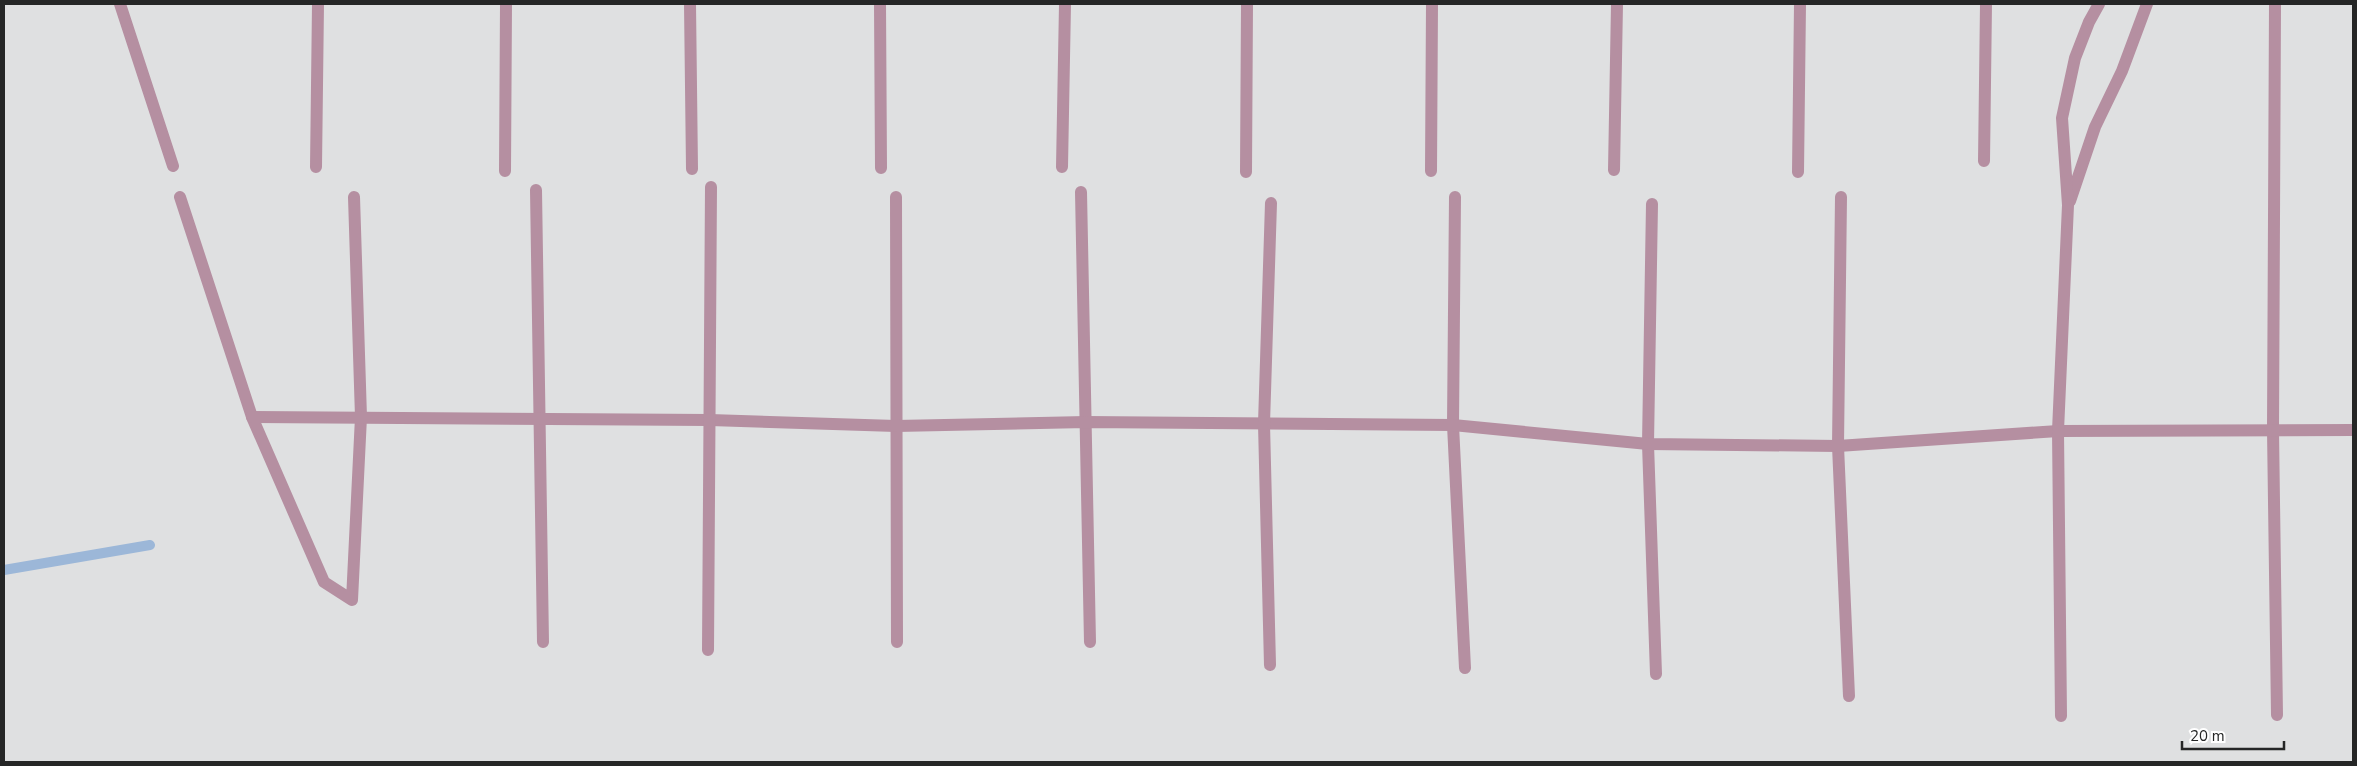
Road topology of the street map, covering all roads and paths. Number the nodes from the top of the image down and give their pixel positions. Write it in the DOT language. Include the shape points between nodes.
graph roads {
  1 [pos="120,4"];
  2 [pos="318,4"];
  3 [pos="506,4"];
  4 [pos="690,4"];
  5 [pos="880,4"];
  6 [pos="1065,4"];
  7 [pos="1247,4"];
  8 [pos="1432,4"];
  9 [pos="1617,4"];
  10 [pos="1800,4"];
  11 [pos="1986,4"];
  12 [pos="2100,4"];
  13 [pos="2147,4"];
  14 [pos="2275,4"];
  15 [pos="1984,161"];
  16 [pos="173,166"];
  17 [pos="316,167"];
  18 [pos="1062,167"];
  19 [pos="881,168"];
  20 [pos="692,169"];
  21 [pos="1614,170"];
  22 [pos="505,171"];
  23 [pos="1431,171"];
  24 [pos="1246,172"];
  25 [pos="1798,172"];
  26 [pos="711,187"];
  27 [pos="536,190"];
  28 [pos="1081,192"];
  29 [pos="180,197"];
  30 [pos="354,197"];
  31 [pos="896,197"];
  32 [pos="1455,197"];
  33 [pos="1841,197"];
  34 [pos="1271,203"];
  35 [pos="1652,204"];
  36 [pos="2068,205"];
  37 [pos="362,416"];
  38 [pos="252,417"];
  39 [pos="540,418"];
  40 [pos="710,420"];
  41 [pos="1086,422"];
  42 [pos="1264,424"];
  43 [pos="1453,425"];
  44 [pos="896,426"];
  45 [pos="2273,430"];
  46 [pos="2353,430"];
  47 [pos="2058,431"];
  48 [pos="1648,444"];
  49 [pos="1838,446"];
  50 [pos="543,642"];
  51 [pos="897,642"];
  52 [pos="1090,642"];
  53 [pos="708,650"];
  54 [pos="1270,665"];
  55 [pos="1465,668"];
  56 [pos="1656,674"];
  57 [pos="1849,696"];
  58 [pos="2277,715"];
  59 [pos="2061,716"];
  1 -- 16 [label="street"];
  2 -- 17 [label="street"];
  3 -- 22 [label="street"];
  4 -- 20 [label="street"];
  5 -- 19 [label="street"];
  6 -- 18 [label="street"];
  7 -- 24 [label="street"];
  8 -- 23 [label="street"];
  9 -- 21 [label="street"];
  10 -- 25 [label="street"];
  11 -- 15 [label="street"];
  12 -- 36 [label="street" via="2075,58 2062,118"];
  13 -- 36 [label="street" via="2122,71 2095,127"];
  14 -- 45 [label="street"];
  26 -- 40 [label="street"];
  27 -- 39 [label="street"];
  28 -- 41 [label="street"];
  29 -- 38 [label="street"];
  30 -- 37 [label="street"];
  31 -- 44 [label="street"];
  32 -- 43 [label="street"];
  33 -- 49 [label="street"];
  34 -- 42 [label="street"];
  35 -- 48 [label="street"];
  36 -- 47 [label="street"];
  37 -- 38 [label="street"];
  37 -- 38 [label="street" via="352,600 324,582"];
  37 -- 39 [label="street"];
  39 -- 40 [label="street"];
  39 -- 50 [label="street"];
  40 -- 44 [label="street"];
  40 -- 53 [label="street"];
  41 -- 42 [label="street"];
  41 -- 44 [label="street"];
  41 -- 52 [label="street"];
  42 -- 43 [label="street"];
  42 -- 54 [label="street"];
  43 -- 48 [label="street"];
  43 -- 55 [label="street"];
  44 -- 51 [label="street"];
  45 -- 46 [label="street"];
  45 -- 47 [label="street"];
  45 -- 58 [label="street"];
  47 -- 49 [label="street"];
  47 -- 59 [label="street"];
  48 -- 49 [label="street"];
  48 -- 56 [label="street"];
  49 -- 57 [label="street"];
}
